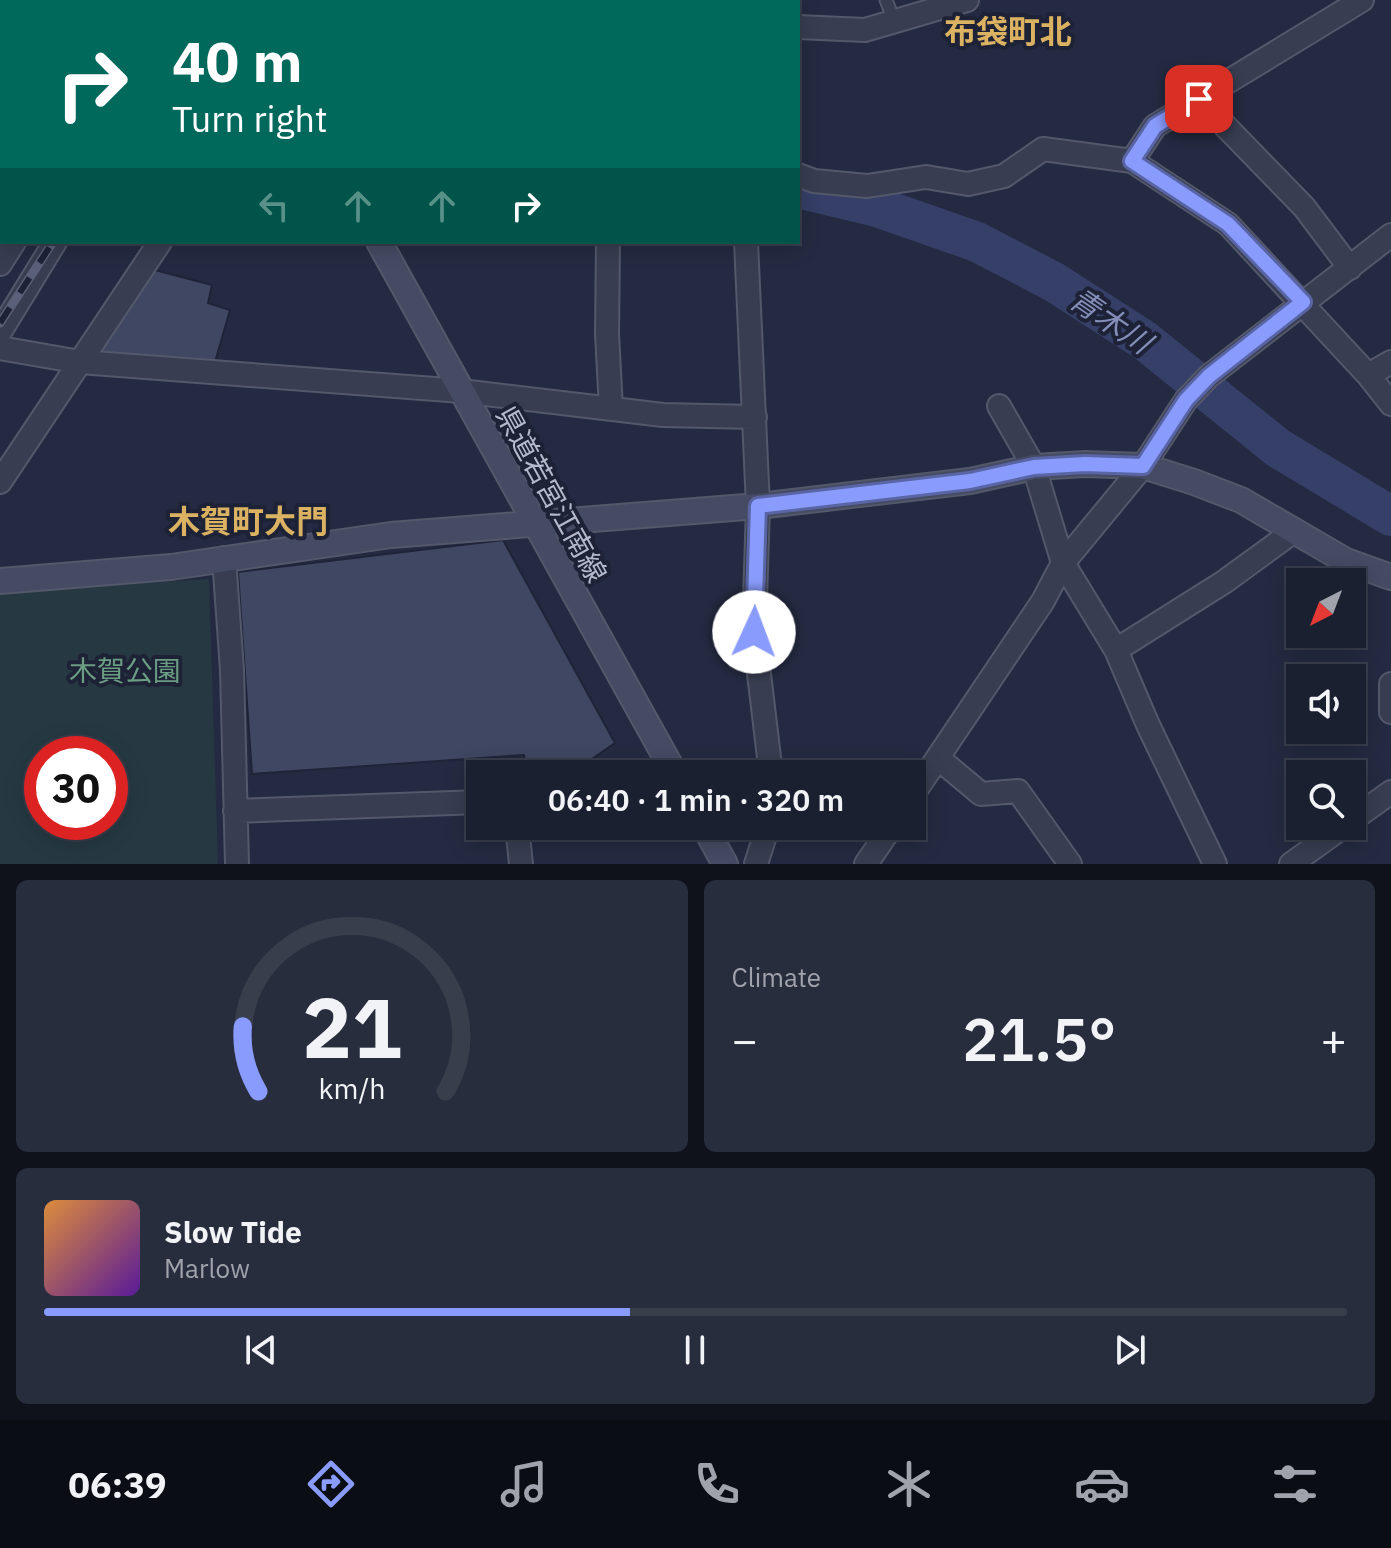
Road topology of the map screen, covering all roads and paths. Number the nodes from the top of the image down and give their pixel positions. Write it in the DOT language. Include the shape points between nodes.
graph roads {
  1 [pos="967,0"];
  2 [pos="1362,0"];
  3 [pos="890,10"];
  4 [pos="800,27"];
  5 [pos="1199,99"];
  6 [pos="1132,161"];
  7 [pos="800,176"];
  8 [pos="1391,235"];
  9 [pos="13,244"];
  10 [pos="54,244"];
  11 [pos="159,244"];
  12 [pos="380,244"];
  13 [pos="608,244"];
  14 [pos="746,244"];
  15 [pos="0,264"];
  16 [pos="1350,268"];
  17 [pos="1303,302"];
  18 [pos="0,332"];
  19 [pos="0,348"];
  20 [pos="80,362"];
  21 [pos="1391,362"];
  22 [pos="1368,375"];
  23 [pos="461,391"];
  24 [pos="1391,404"];
  25 [pos="999,406"];
  26 [pos="611,409"];
  27 [pos="755,417"];
  28 [pos="1143,466"];
  29 [pos="1034,467"];
  30 [pos="0,482"];
  31 [pos="758,506"];
  32 [pos="534,524"];
  33 [pos="1294,531"];
  34 [pos="224,558"];
  35 [pos="1063,563"];
  36 [pos="1391,577"];
  37 [pos="0,581"];
  38 [pos="1116,650"];
  39 [pos="1391,684"];
  40 [pos="1391,712"];
  41 [pos="938,758"];
  42 [pos="667,760"];
  43 [pos="770,760"];
  44 [pos="926,776"];
  45 [pos="1391,792"];
  46 [pos="466,803"];
  47 [pos="1366,810"];
  48 [pos="235,811"];
  49 [pos="518,840"];
  50 [pos="712,840"];
  51 [pos="764,840"];
  52 [pos="882,840"];
  53 [pos="1324,840"];
  54 [pos="237,864"];
  55 [pos="521,864"];
  56 [pos="725,864"];
  57 [pos="756,864"];
  58 [pos="866,864"];
  59 [pos="1070,864"];
  60 [pos="1215,864"];
  61 [pos="1291,864"];
  1 -- 3 [label="street"];
  2 -- 5 [label="street"];
  3 -- 4 [label="street" via="865,30"];
  5 -- 6 [label="street" via="1155,126"];
  5 -- 16 [label="street" via="1304,207"];
  6 -- 7 [label="street" via="1043,149 1004,176 968,184 926,177 867,186"];
  6 -- 17 [label="street" via="1228,224"];
  8 -- 16 [label="street"];
  9 -- 15 [label="street"];
  10 -- 18 [label="street"];
  11 -- 20 [label="street"];
  12 -- 23 [label="street, 県道若宮江南線"];
  13 -- 26 [label="street"];
  14 -- 27 [label="street"];
  16 -- 17 [label="street"];
  17 -- 22 [label="street"];
  17 -- 28 [label="street" via="1209,376 1186,400"];
  19 -- 20 [label="street"];
  20 -- 23 [label="street"];
  20 -- 30 [label="street"];
  21 -- 22 [label="street"];
  22 -- 24 [label="street"];
  23 -- 26 [label="street"];
  23 -- 32 [label="street, 県道若宮江南線"];
  25 -- 29 [label="street"];
  26 -- 27 [label="street"];
  27 -- 31 [label="street"];
  28 -- 29 [label="street"];
  28 -- 33 [label="street" via="1241,500"];
  28 -- 35 [label="street"];
  29 -- 31 [label="street" via="970,481"];
  29 -- 35 [label="street"];
  31 -- 32 [label="street"];
  31 -- 43 [label="street" via="754,632"];
  32 -- 34 [label="street" via="391,535"];
  32 -- 42 [label="street, 県道若宮江南線"];
  33 -- 36 [label="street" via="1346,561"];
  33 -- 38 [label="street"];
  34 -- 37 [label="street"];
  34 -- 48 [label="street"];
  35 -- 38 [label="street"];
  35 -- 41 [label="street"];
  38 -- 60 [label="street"];
  39 -- 40 [label="street"];
  41 -- 44 [label="street"];
  41 -- 59 [label="street" via="981,794 1018,791"];
  45 -- 47 [label="street"];
  46 -- 48 [label="street"];
  48 -- 54 [label="street"];
  49 -- 55 [label="street"];
  50 -- 56 [label="street"];
  51 -- 57 [label="street"];
  52 -- 58 [label="street"];
  53 -- 61 [label="street"];
}
